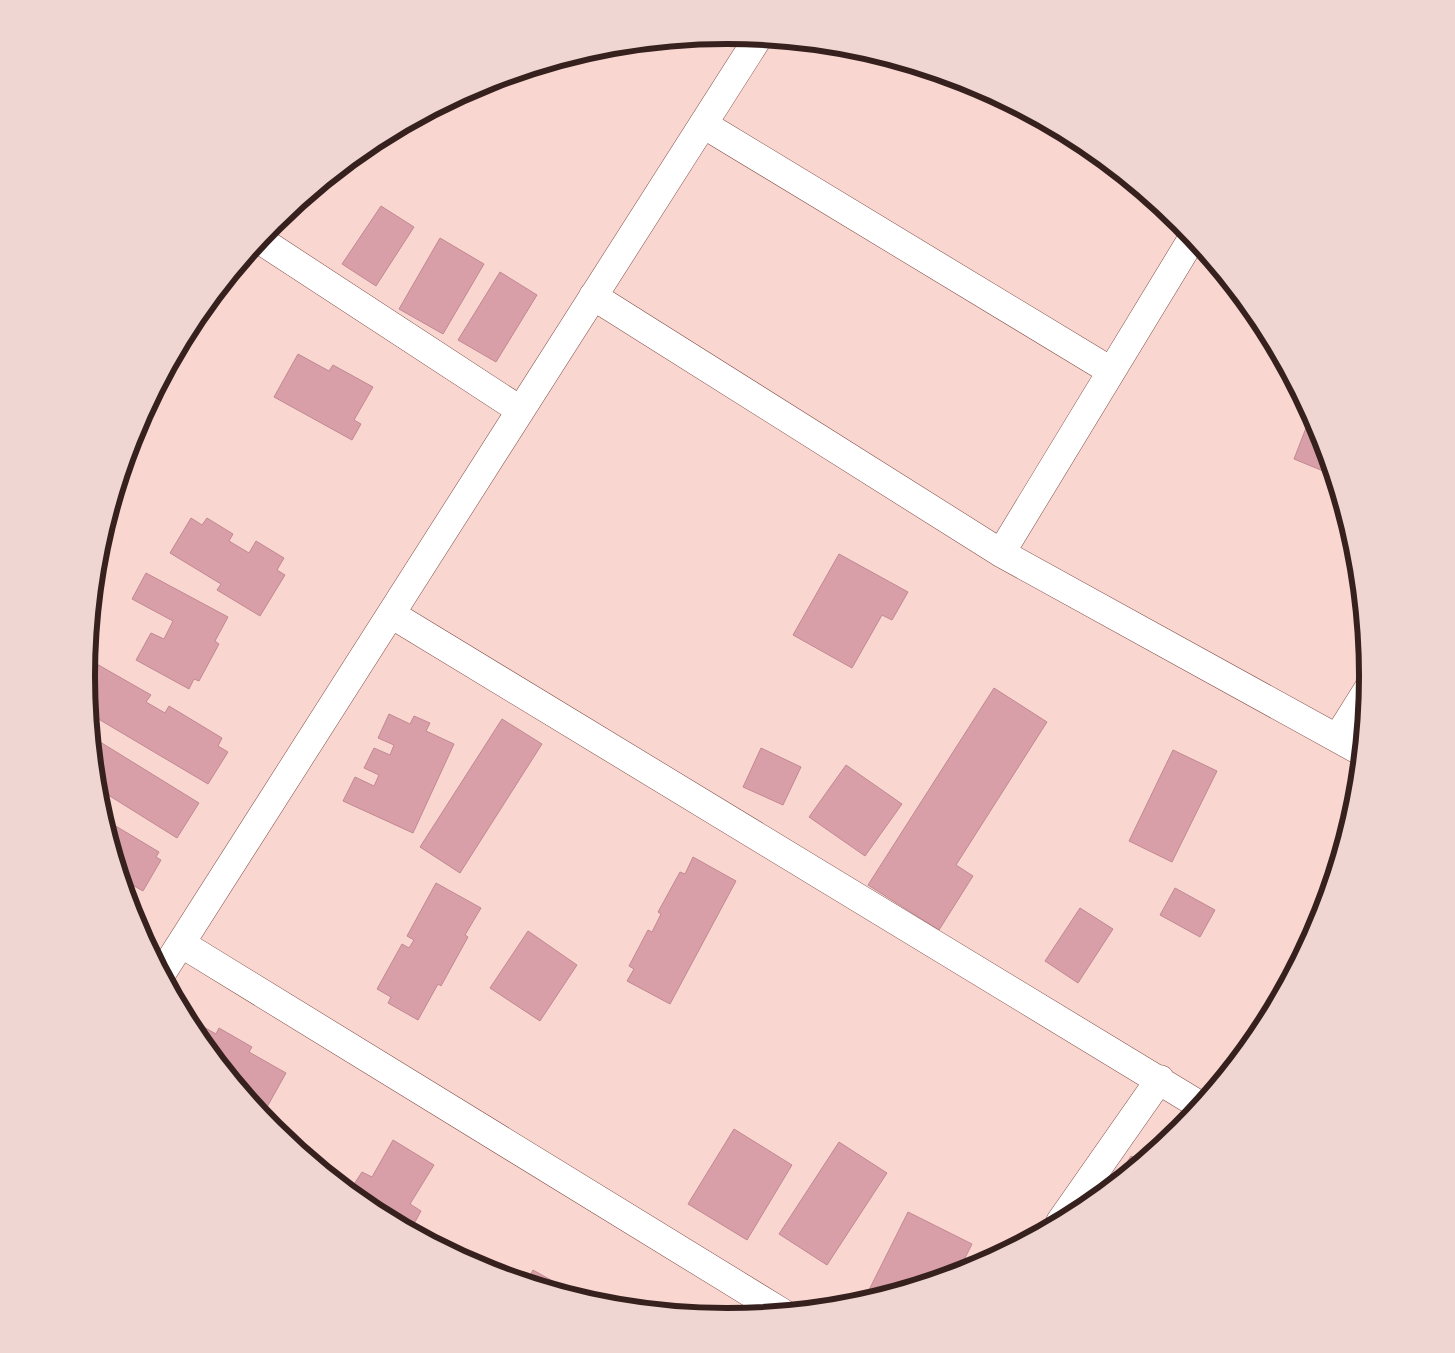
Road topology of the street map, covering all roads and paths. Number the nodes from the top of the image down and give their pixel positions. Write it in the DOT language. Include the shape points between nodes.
graph roads {
  1 [pos="754,45"];
  2 [pos="703,124"];
  3 [pos="266,244"];
  4 [pos="1189,244"];
  5 [pos="593,296"];
  6 [pos="1112,371"];
  7 [pos="520,410"];
  8 [pos="1001,553"];
  9 [pos="391,614"];
  10 [pos="1359,702"];
  11 [pos="1338,738"];
  12 [pos="1356,749"];
  13 [pos="182,944"];
  14 [pos="166,967"];
  15 [pos="1160,1079"];
  16 [pos="1195,1102"];
  17 [pos="1069,1209"];
  18 [pos="775,1307"];
  1 -- 2 [label="street"];
  2 -- 5 [label="street"];
  2 -- 6 [label="street"];
  3 -- 7 [label="street"];
  4 -- 6 [label="street"];
  5 -- 7 [label="street"];
  5 -- 8 [label="street"];
  6 -- 8 [label="street"];
  7 -- 9 [label="street"];
  8 -- 11 [label="street"];
  9 -- 13 [label="street"];
  9 -- 15 [label="street"];
  10 -- 11 [label="street"];
  11 -- 12 [label="street"];
  13 -- 14 [label="street"];
  13 -- 18 [label="street"];
  15 -- 16 [label="street"];
  15 -- 17 [label="street"];
}
